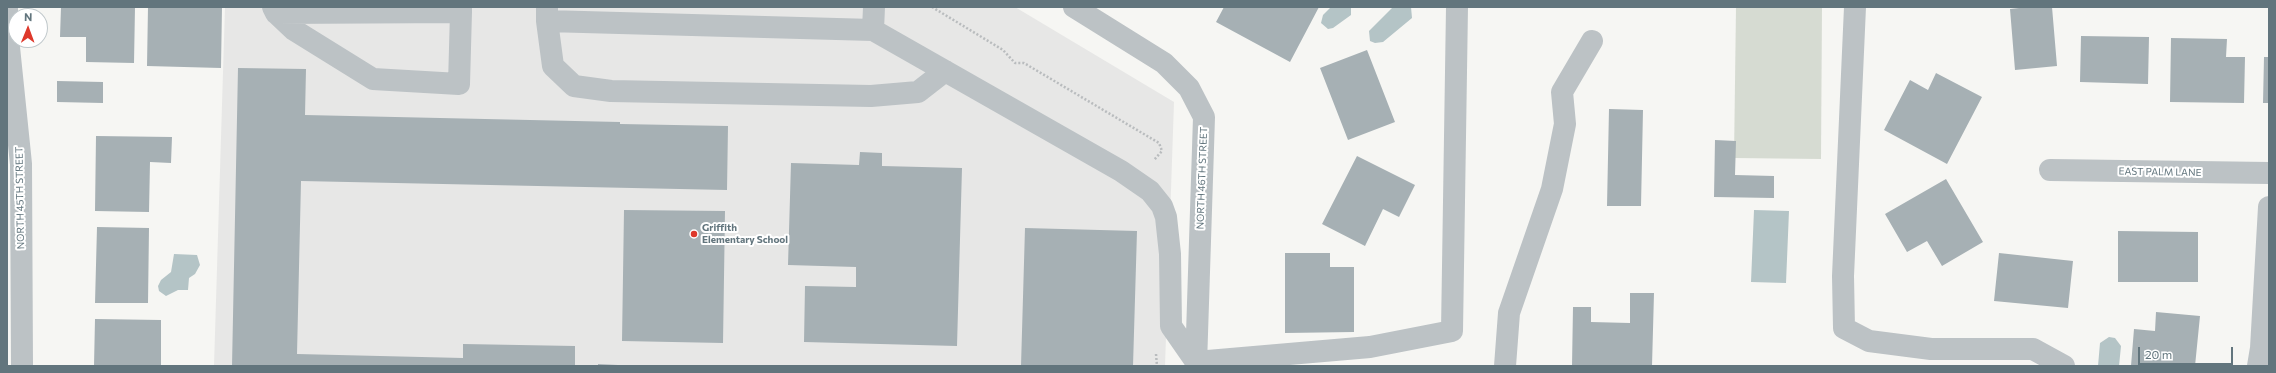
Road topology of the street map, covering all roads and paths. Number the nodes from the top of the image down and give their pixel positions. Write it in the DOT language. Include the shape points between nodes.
graph roads {
  1 [pos="7,7"];
  2 [pos="874,7"];
  3 [pos="932,7"];
  4 [pos="1074,7"];
  5 [pos="1457,7"];
  6 [pos="1854,7"];
  7 [pos="274,10"];
  8 [pos="461,10"];
  9 [pos="547,14"];
  10 [pos="873,30"];
  11 [pos="1592,41"];
  12 [pos="945,71"];
  13 [pos="1157,166"];
  14 [pos="2050,170"];
  15 [pos="2269,173"];
  16 [pos="2269,207"];
  17 [pos="1196,364"];
  18 [pos="22,366"];
  19 [pos="1505,366"];
  20 [pos="2064,366"];
  21 [pos="2258,366"];
  1 -- 18 [label="street, NORTH 45TH STREET" via="21,164"];
  2 -- 10 [label="street"];
  3 -- 13 [label="path" via="1003,50 1015,63 1024,63 1159,143 1162,151 1153,161"];
  4 -- 17 [label="street, NORTH 46TH STREET" via="1164,63 1189,88 1204,117"];
  5 -- 17 [label="street" via="1452,331 1370,347"];
  6 -- 20 [label="street" via="1843,276 1844,328 1869,341 1931,349 2033,350"];
  7 -- 8 [label="street"];
  7 -- 8 [label="street" via="294,30 373,79 459,84"];
  9 -- 10 [label="street"];
  9 -- 12 [label="street" via="553,66 574,86 611,91 871,96 918,92"];
  10 -- 12 [label="street"];
  11 -- 19 [label="street" via="1562,92 1566,124 1552,189 1509,312"];
  12 -- 17 [label="street" via="1121,171 1150,191 1162,206 1166,217 1170,254 1171,326"];
  14 -- 15 [label="street, EAST PALM LANE"];
  16 -- 21 [label="street"];
}
